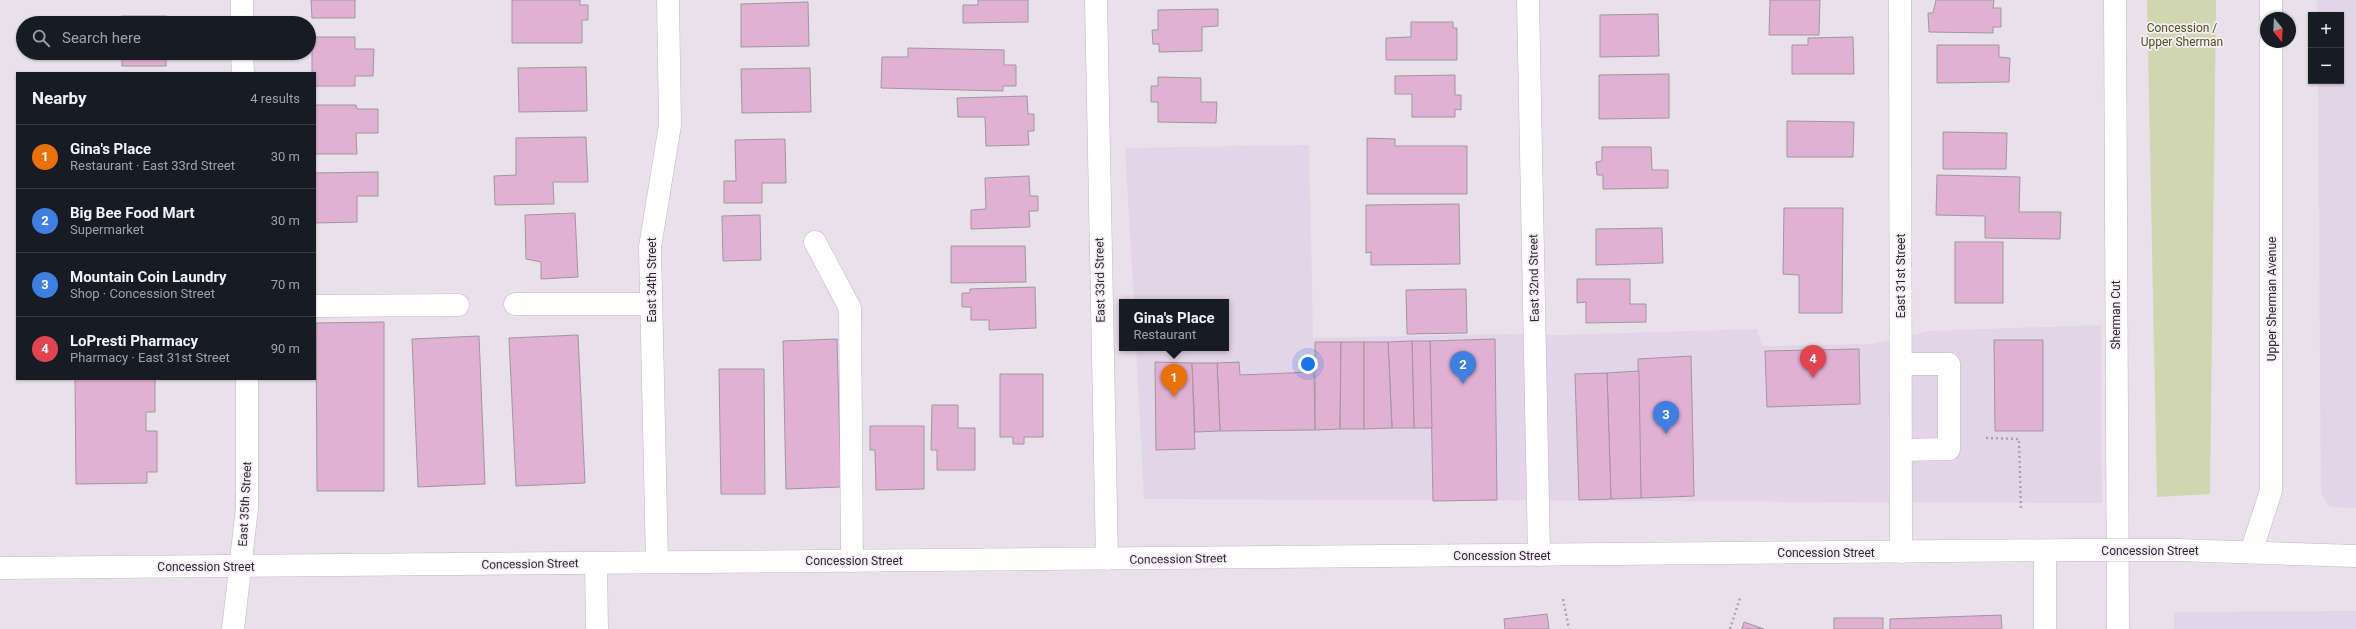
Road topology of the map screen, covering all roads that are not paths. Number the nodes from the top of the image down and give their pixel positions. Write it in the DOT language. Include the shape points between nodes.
graph roads {
  1 [pos="242,0"];
  2 [pos="668,0"];
  3 [pos="1096,0"];
  4 [pos="1528,0"];
  5 [pos="1900,0"];
  6 [pos="2115,0"];
  7 [pos="2271,0"];
  8 [pos="2271,12"];
  9 [pos="242,16"];
  10 [pos="2271,48"];
  11 [pos="242,60"];
  12 [pos="243,72"];
  13 [pos="815,242"];
  14 [pos="515,304"];
  15 [pos="651,304"];
  16 [pos="458,305"];
  17 [pos="316,306"];
  18 [pos="1901,364"];
  19 [pos="247,380"];
  20 [pos="1901,450"];
  21 [pos="2045,551"];
  22 [pos="1901,552"];
  23 [pos="2251,552"];
  24 [pos="1539,555"];
  25 [pos="2356,556"];
  26 [pos="1107,559"];
  27 [pos="852,561"];
  28 [pos="657,562"];
  29 [pos="596,563"];
  30 [pos="241,567"];
  31 [pos="0,568"];
  32 [pos="233,629"];
  33 [pos="597,629"];
  34 [pos="2045,629"];
  35 [pos="2118,629"];
  1 -- 9 [label="main road"];
  2 -- 15 [label="main road, East 34th Street" via="670,125 650,246"];
  3 -- 26 [label="main road, East 33rd Street"];
  4 -- 24 [label="main road, East 32nd Street"];
  5 -- 18 [label="main road, East 31st Street"];
  6 -- 35 [label="main road, Sherman Cut"];
  7 -- 8 [label="main road"];
  10 -- 23 [label="main road, Upper Sherman Avenue" via="2271,491"];
  11 -- 12 [label="main road"];
  13 -- 27 [label="main road" via="850,308"];
  14 -- 15 [label="main road"];
  15 -- 28 [label="main road, East 34th Street"];
  16 -- 17 [label="main road"];
  18 -- 20 [label="main road, East 31st Street"];
  18 -- 20 [label="main road" via="1949,364 1949,449"];
  19 -- 30 [label="main road, East 35th Street" via="247,508"];
  20 -- 22 [label="main road, East 31st Street"];
  21 -- 22 [label="main road, Concession Street"];
  21 -- 23 [label="main road, Concession Street, bridge"];
  21 -- 34 [label="main road"];
  22 -- 24 [label="main road, Concession Street"];
  23 -- 25 [label="main road, Concession Street"];
  24 -- 26 [label="main road, Concession Street"];
  26 -- 27 [label="main road, Concession Street"];
  27 -- 28 [label="main road, Concession Street"];
  28 -- 29 [label="main road, Concession Street"];
  29 -- 30 [label="main road, Concession Street"];
  29 -- 33 [label="main road"];
  30 -- 31 [label="main road, Concession Street"];
  30 -- 32 [label="main road, East 35th Street"];
}
